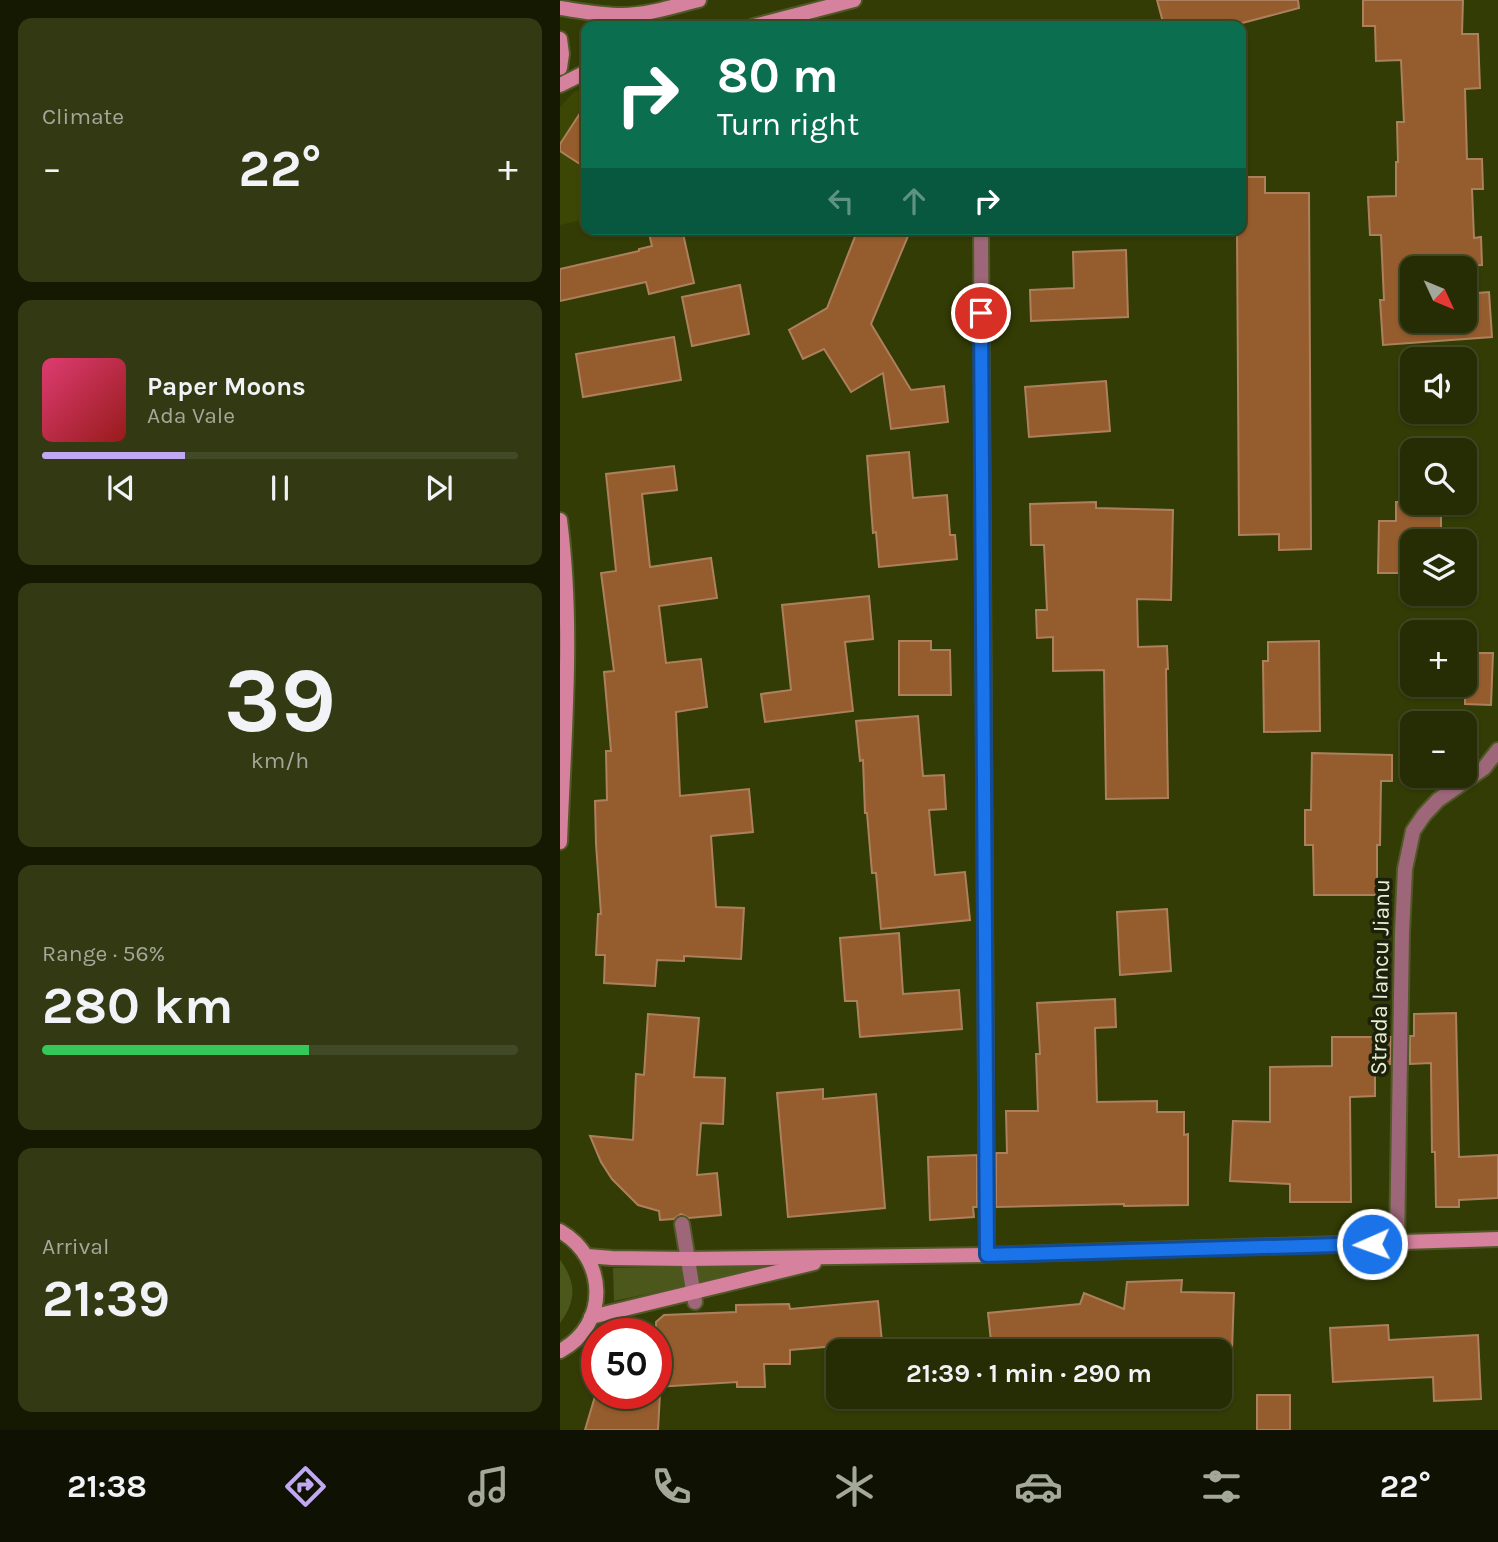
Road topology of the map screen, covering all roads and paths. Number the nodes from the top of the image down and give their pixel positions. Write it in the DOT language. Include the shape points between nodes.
graph roads {
  1 [pos="699,0"];
  2 [pos="854,0"];
  3 [pos="560,8"];
  4 [pos="773,21"];
  5 [pos="560,39"];
  6 [pos="560,68"];
  7 [pos="581,74"];
  8 [pos="560,85"];
  9 [pos="981,235"];
  10 [pos="560,520"];
  11 [pos="1498,750"];
  12 [pos="560,842"];
  13 [pos="560,1224"];
  14 [pos="682,1224"];
  15 [pos="560,1231"];
  16 [pos="1498,1239"];
  17 [pos="1398,1243"];
  18 [pos="987,1255"];
  19 [pos="587,1256"];
  20 [pos="839,1258"];
  21 [pos="688,1259"];
  22 [pos="694,1297"];
  23 [pos="591,1317"];
  24 [pos="560,1351"];
  1 -- 3 [label="main road" via="631,14"];
  2 -- 4 [label="main road"];
  5 -- 6 [label="main road"];
  7 -- 8 [label="main road"];
  9 -- 18 [label="street"];
  10 -- 12 [label="main road" via="567,625"];
  11 -- 17 [label="street, Strada Iancu Jianu" via="1484,768 1424,815 1413,831 1405,869"];
  13 -- 15 [label="main road"];
  14 -- 21 [label="street"];
  15 -- 19 [label="main road"];
  16 -- 17 [label="main road"];
  17 -- 18 [label="main road"];
  18 -- 20 [label="main road"];
  19 -- 21 [label="main road"];
  19 -- 23 [label="main road" via="596,1282"];
  20 -- 21 [label="main road"];
  20 -- 22 [label="main road"];
  21 -- 22 [label="street"];
  22 -- 23 [label="main road"];
  23 -- 24 [label="main road" via="582,1334"];
}
